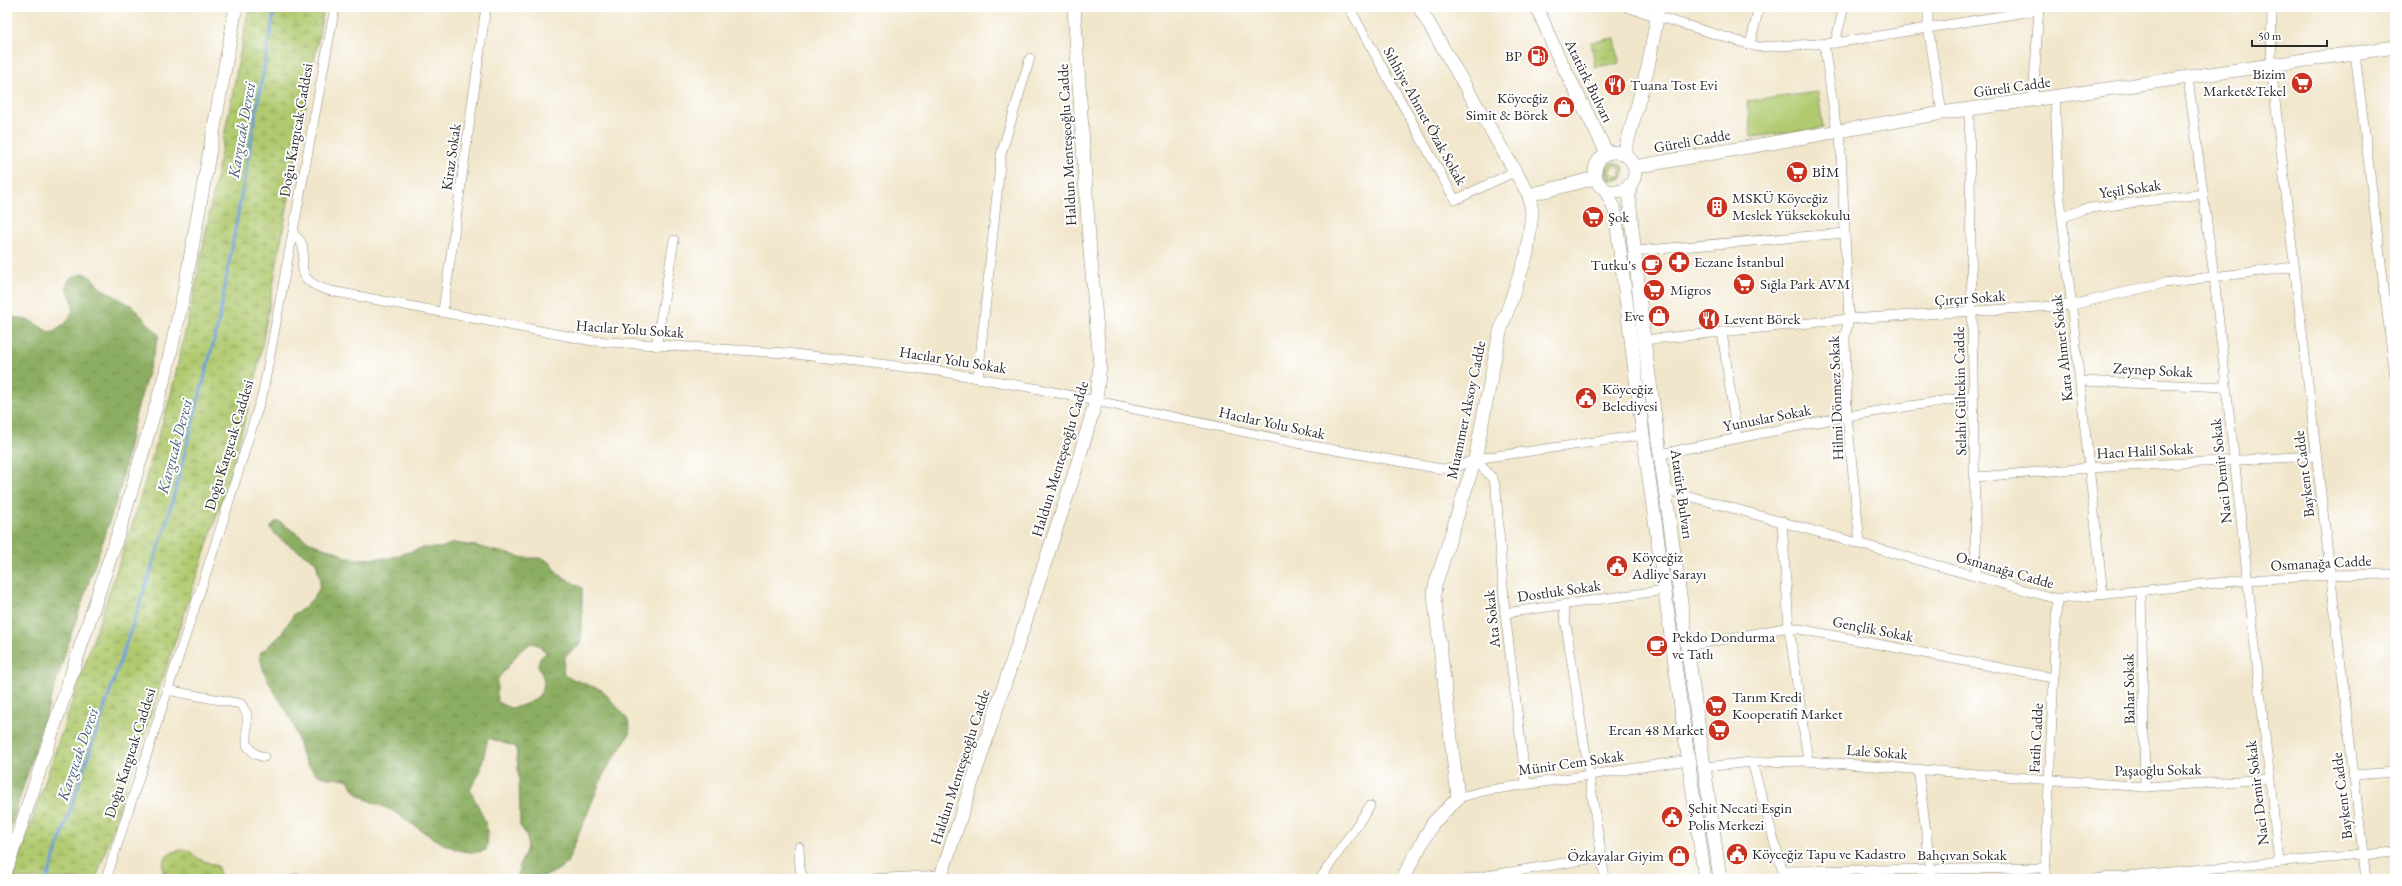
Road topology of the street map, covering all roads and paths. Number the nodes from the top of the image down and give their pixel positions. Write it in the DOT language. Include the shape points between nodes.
graph roads {
  1 [pos="236,7"];
  2 [pos="335,7"];
  3 [pos="486,7"];
  4 [pos="1074,7"];
  5 [pos="1349,7"];
  6 [pos="1419,7"];
  7 [pos="1530,7"];
  8 [pos="1537,7"];
  9 [pos="1626,7"];
  10 [pos="1759,7"];
  11 [pos="1844,7"];
  12 [pos="1928,7"];
  13 [pos="2272,7"];
  14 [pos="2039,9"];
  15 [pos="1658,12"];
  16 [pos="1543,23"];
  17 [pos="1928,27"];
  18 [pos="1835,42"];
  19 [pos="1824,44"];
  20 [pos="1750,45"];
  21 [pos="2395,47"];
  22 [pos="2355,53"];
  23 [pos="1030,58"];
  24 [pos="2271,66"];
  25 [pos="2188,78"];
  26 [pos="2055,97"];
  27 [pos="2033,100"];
  28 [pos="1969,109"];
  29 [pos="1942,113"];
  30 [pos="1838,131"];
  31 [pos="1606,153"];
  32 [pos="1624,154"];
  33 [pos="1634,167"];
  34 [pos="1516,171"];
  35 [pos="1595,178"];
  36 [pos="1630,184"];
  37 [pos="1606,190"];
  38 [pos="2203,194"];
  39 [pos="1529,195"];
  40 [pos="2062,218"];
  41 [pos="1845,234"];
  42 [pos="293,236"];
  43 [pos="674,240"];
  44 [pos="1635,251"];
  45 [pos="2294,267"];
  46 [pos="2214,277"];
  47 [pos="2072,305"];
  48 [pos="443,311"];
  49 [pos="1973,312"];
  50 [pos="1849,319"];
  51 [pos="1722,332"];
  52 [pos="1644,340"];
  53 [pos="656,346"];
  54 [pos="2395,377"];
  55 [pos="978,378"];
  56 [pos="2080,381"];
  57 [pos="2226,387"];
  58 [pos="1974,396"];
  59 [pos="1096,401"];
  60 [pos="1847,416"];
  61 [pos="1643,435"];
  62 [pos="1737,438"];
  63 [pos="1660,454"];
  64 [pos="2316,456"];
  65 [pos="1475,459"];
  66 [pos="2234,460"];
  67 [pos="2089,468"];
  68 [pos="1976,477"];
  69 [pos="1664,489"];
  70 [pos="1782,521"];
  71 [pos="1860,543"];
  72 [pos="2395,574"];
  73 [pos="2330,575"];
  74 [pos="1976,576"];
  75 [pos="2247,580"];
  76 [pos="1664,590"];
  77 [pos="2141,591"];
  78 [pos="2103,595"];
  79 [pos="2057,599"];
  80 [pos="1563,605"];
  81 [pos="1505,613"];
  82 [pos="1789,627"];
  83 [pos="1688,646"];
  84 [pos="2053,678"];
  85 [pos="167,690"];
  86 [pos="264,757"];
  87 [pos="1689,760"];
  88 [pos="1808,761"];
  89 [pos="1752,762"];
  90 [pos="1705,766"];
  91 [pos="1918,769"];
  92 [pos="2395,772"];
  93 [pos="1589,774"];
  94 [pos="2354,775"];
  95 [pos="2269,779"];
  96 [pos="2048,780"];
  97 [pos="1526,784"];
  98 [pos="2145,787"];
  99 [pos="1458,798"];
  100 [pos="1370,806"];
  101 [pos="799,847"];
  102 [pos="2395,852"];
  103 [pos="2363,854"];
  104 [pos="1601,857"];
  105 [pos="2279,862"];
  106 [pos="7,868"];
  107 [pos="2045,868"];
  108 [pos="1871,869"];
  109 [pos="1931,869"];
  110 [pos="2204,869"];
  111 [pos="1784,875"];
  112 [pos="941,877"];
  113 [pos="106,879"];
  114 [pos="803,879"];
  115 [pos="871,879"];
  116 [pos="1320,879"];
  117 [pos="1402,879"];
  118 [pos="1468,879"];
  119 [pos="1604,879"];
  120 [pos="1705,879"];
  121 [pos="1720,879"];
  122 [pos="1871,879"];
  123 [pos="1932,879"];
  124 [pos="2045,879"];
  125 [pos="2092,879"];
  126 [pos="2205,879"];
  127 [pos="2366,879"];
  1 -- 106 [label="street" via="184,292 166,372 123,519"];
  2 -- 42 [label="street, Doğu Kargıcak Caddesi"];
  3 -- 48 [label="street, Kiraz Sokak"];
  4 -- 59 [label="street, Haldun Menteşeoğlu Cadde" via="1100,365"];
  5 -- 34 [label="street, Sıhhiye Ahmet Özak Sokak" via="1454,200"];
  6 -- 34 [label="street, Muammer Aksoy Cadde"];
  7 -- 16 [label="street, Atatürk Bulvarı"];
  8 -- 16 [label="street, Atatürk Bulvarı"];
  9 -- 15 [label="street"];
  10 -- 20 [label="street"];
  11 -- 18 [label="street"];
  12 -- 17 [label="street"];
  13 -- 24 [label="street, Baykent Cadde"];
  14 -- 17 [label="street"];
  14 -- 27 [label="street"];
  15 -- 20 [label="street"];
  15 -- 32 [label="street" via="1648,66"];
  16 -- 31 [label="street, Atatürk Bulvarı"];
  17 -- 18 [label="street"];
  17 -- 29 [label="street"];
  18 -- 19 [label="street"];
  19 -- 20 [label="street" via="1758,47"];
  19 -- 30 [label="street, Hilmi Dönmez Sokak"];
  21 -- 22 [label="street, Güreli Cadde"];
  22 -- 24 [label="street, Güreli Cadde"];
  22 -- 54 [label="street"];
  23 -- 55 [label="street" via="1001,155"];
  24 -- 25 [label="street, Güreli Cadde"];
  24 -- 45 [label="street, Baykent Cadde"];
  25 -- 26 [label="street, Güreli Cadde"];
  25 -- 38 [label="street, Naci Demir Sokak"];
  26 -- 27 [label="street, Güreli Cadde"];
  26 -- 40 [label="street, Kara Ahmet Sokak"];
  27 -- 28 [label="street, Güreli Cadde"];
  28 -- 29 [label="street, Güreli Cadde"];
  28 -- 49 [label="street, Selahi Gültekin Cadde"];
  29 -- 30 [label="street, Güreli Cadde"];
  30 -- 33 [label="street, Güreli Cadde"];
  30 -- 41 [label="street, Hilmi Dönmez Sokak"];
  31 -- 32 [label="street"];
  31 -- 35 [label="street" via="1597,160"];
  32 -- 33 [label="street" via="1629,157"];
  33 -- 36 [label="street" via="1635,173"];
  34 -- 39 [label="street, Muammer Aksoy Cadde"];
  35 -- 37 [label="street"];
  35 -- 39 [label="street"];
  36 -- 37 [label="street" via="1619,191"];
  36 -- 44 [label="street, Atatürk Bulvarı" via="1629,198"];
  37 -- 61 [label="street, Atatürk Bulvarı" via="1615,210"];
  38 -- 40 [label="street, Yeşil Sokak" via="2084,210"];
  38 -- 46 [label="street, Naci Demir Sokak"];
  39 -- 65 [label="street, Muammer Aksoy Cadde" via="1532,212 1530,237 1522,270 1500,332"];
  40 -- 47 [label="street, Kara Ahmet Sokak"];
  41 -- 44 [label="street"];
  41 -- 50 [label="street, Hilmi Dönmez Sokak"];
  42 -- 48 [label="street, Hacılar Yolu Sokak" via="298,238 302,245 304,274 313,286"];
  42 -- 85 [label="street, Doğu Kargıcak Caddesi" via="263,392"];
  43 -- 53 [label="street"];
  44 -- 52 [label="street, Atatürk Bulvarı"];
  45 -- 46 [label="street, Çırçır Sokak"];
  45 -- 64 [label="street, Baykent Cadde"];
  46 -- 47 [label="street, Çırçır Sokak" via="2164,283"];
  46 -- 57 [label="street, Naci Demir Sokak"];
  47 -- 49 [label="street, Çırçır Sokak"];
  47 -- 56 [label="street, Kara Ahmet Sokak"];
  48 -- 53 [label="street, Hacılar Yolu Sokak" via="566,338"];
  49 -- 50 [label="street, Çırçır Sokak"];
  49 -- 58 [label="street, Selahi Gültekin Cadde"];
  50 -- 51 [label="street, Çırçır Sokak"];
  50 -- 60 [label="street, Hilmi Dönmez Sokak" via="1845,336"];
  51 -- 52 [label="street, Çırçır Sokak"];
  51 -- 62 [label="street"];
  52 -- 63 [label="street, Atatürk Bulvarı"];
  53 -- 55 [label="street, Hacılar Yolu Sokak" via="786,353 906,366"];
  55 -- 59 [label="street, Hacılar Yolu Sokak"];
  56 -- 57 [label="street, Zeynep Sokak"];
  56 -- 67 [label="street, Kara Ahmet Sokak"];
  57 -- 66 [label="street, Naci Demir Sokak"];
  58 -- 60 [label="street, Yunuslar Sokak"];
  58 -- 68 [label="street, Selahi Gültekin Cadde"];
  59 -- 65 [label="street, Hacılar Yolu Sokak" via="1307,445 1442,469 1458,467"];
  59 -- 112 [label="street, Haldun Menteşeoğlu Cadde"];
  60 -- 62 [label="street, Yunuslar Sokak"];
  60 -- 71 [label="street, Hilmi Dönmez Sokak"];
  61 -- 65 [label="street, Hacılar Yolu Sokak"];
  61 -- 76 [label="street, Atatürk Bulvarı"];
  62 -- 63 [label="street, Yunuslar Sokak"];
  63 -- 69 [label="street, Atatürk Bulvarı"];
  64 -- 66 [label="street, Hacı Halil Sokak"];
  64 -- 73 [label="street, Baykent Cadde"];
  65 -- 81 [label="street, Ata Sokak" via="1493,479 1496,489"];
  65 -- 99 [label="street, Muammer Aksoy Cadde" via="1438,571 1434,595"];
  66 -- 67 [label="street, Hacı Halil Sokak"];
  66 -- 75 [label="street, Naci Demir Sokak"];
  67 -- 68 [label="street, Hacı Halil Sokak"];
  67 -- 78 [label="street, Kara Ahmet Sokak"];
  68 -- 74 [label="street, Selahi Gültekin Cadde"];
  69 -- 70 [label="street, Osmanağa Cadde"];
  69 -- 83 [label="street, Atatürk Bulvarı"];
  70 -- 71 [label="street, Osmanağa Cadde"];
  70 -- 82 [label="street"];
  71 -- 74 [label="street, Osmanağa Cadde"];
  72 -- 73 [label="street, Osmanağa Cadde"];
  73 -- 75 [label="street, Osmanağa Cadde"];
  73 -- 94 [label="street, Baykent Cadde"];
  74 -- 79 [label="street, Osmanağa Cadde"];
  75 -- 77 [label="street, Osmanağa Cadde"];
  75 -- 95 [label="street, Naci Demir Sokak"];
  76 -- 80 [label="street, Dostluk Sokak"];
  76 -- 87 [label="street, Atatürk Bulvarı"];
  77 -- 78 [label="street, Osmanağa Cadde"];
  77 -- 98 [label="street, Bahar Sokak"];
  78 -- 79 [label="street, Osmanağa Cadde"];
  79 -- 84 [label="street, Fatih Cadde"];
  80 -- 81 [label="street, Dostluk Sokak"];
  80 -- 93 [label="street"];
  81 -- 97 [label="street, Ata Sokak"];
  82 -- 83 [label="street, Gençlik Sokak"];
  82 -- 84 [label="street, Gençlik Sokak"];
  82 -- 88 [label="street"];
  83 -- 90 [label="street, Atatürk Bulvarı"];
  84 -- 96 [label="street, Fatih Cadde"];
  85 -- 86 [label="street" via="241,704 248,714 246,745 255,754"];
  85 -- 113 [label="street, Doğu Kargıcak Caddesi"];
  87 -- 93 [label="street, Münir Cem Sokak"];
  87 -- 120 [label="street, Atatürk Bulvarı"];
  88 -- 89 [label="street, Lale Sokak"];
  88 -- 91 [label="street, Lale Sokak"];
  89 -- 90 [label="street, Lale Sokak"];
  89 -- 111 [label="street"];
  90 -- 121 [label="street, Atatürk Bulvarı"];
  91 -- 96 [label="street, Lale Sokak"];
  91 -- 109 [label="street"];
  92 -- 94 [label="street"];
  93 -- 97 [label="street, Münir Cem Sokak"];
  93 -- 104 [label="street"];
  94 -- 103 [label="street, Baykent Cadde"];
  95 -- 98 [label="street, Paşaoğlu Sokak"];
  95 -- 105 [label="street, Naci Demir Sokak"];
  96 -- 98 [label="street, Paşaoğlu Sokak"];
  96 -- 107 [label="street, Fatih Cadde"];
  97 -- 99 [label="street, Münir Cem Sokak" via="1483,790"];
  99 -- 117 [label="street" via="1433,823"];
  100 -- 116 [label="street"];
  101 -- 114 [label="street"];
  102 -- 103 [label="street"];
  103 -- 105 [label="street"];
  103 -- 127 [label="street, Baykent Cadde"];
  104 -- 118 [label="street"];
  104 -- 119 [label="street"];
  105 -- 110 [label="street"];
  107 -- 109 [label="street, Bahçıvan Sokak"];
  107 -- 124 [label="street, Fatih Cadde"];
  108 -- 109 [label="street, Bahçıvan Sokak"];
  108 -- 111 [label="street, Bahçıvan Sokak"];
  108 -- 122 [label="street"];
  109 -- 123 [label="street"];
  110 -- 125 [label="street"];
  110 -- 126 [label="street"];
  112 -- 115 [label="street"];
}
